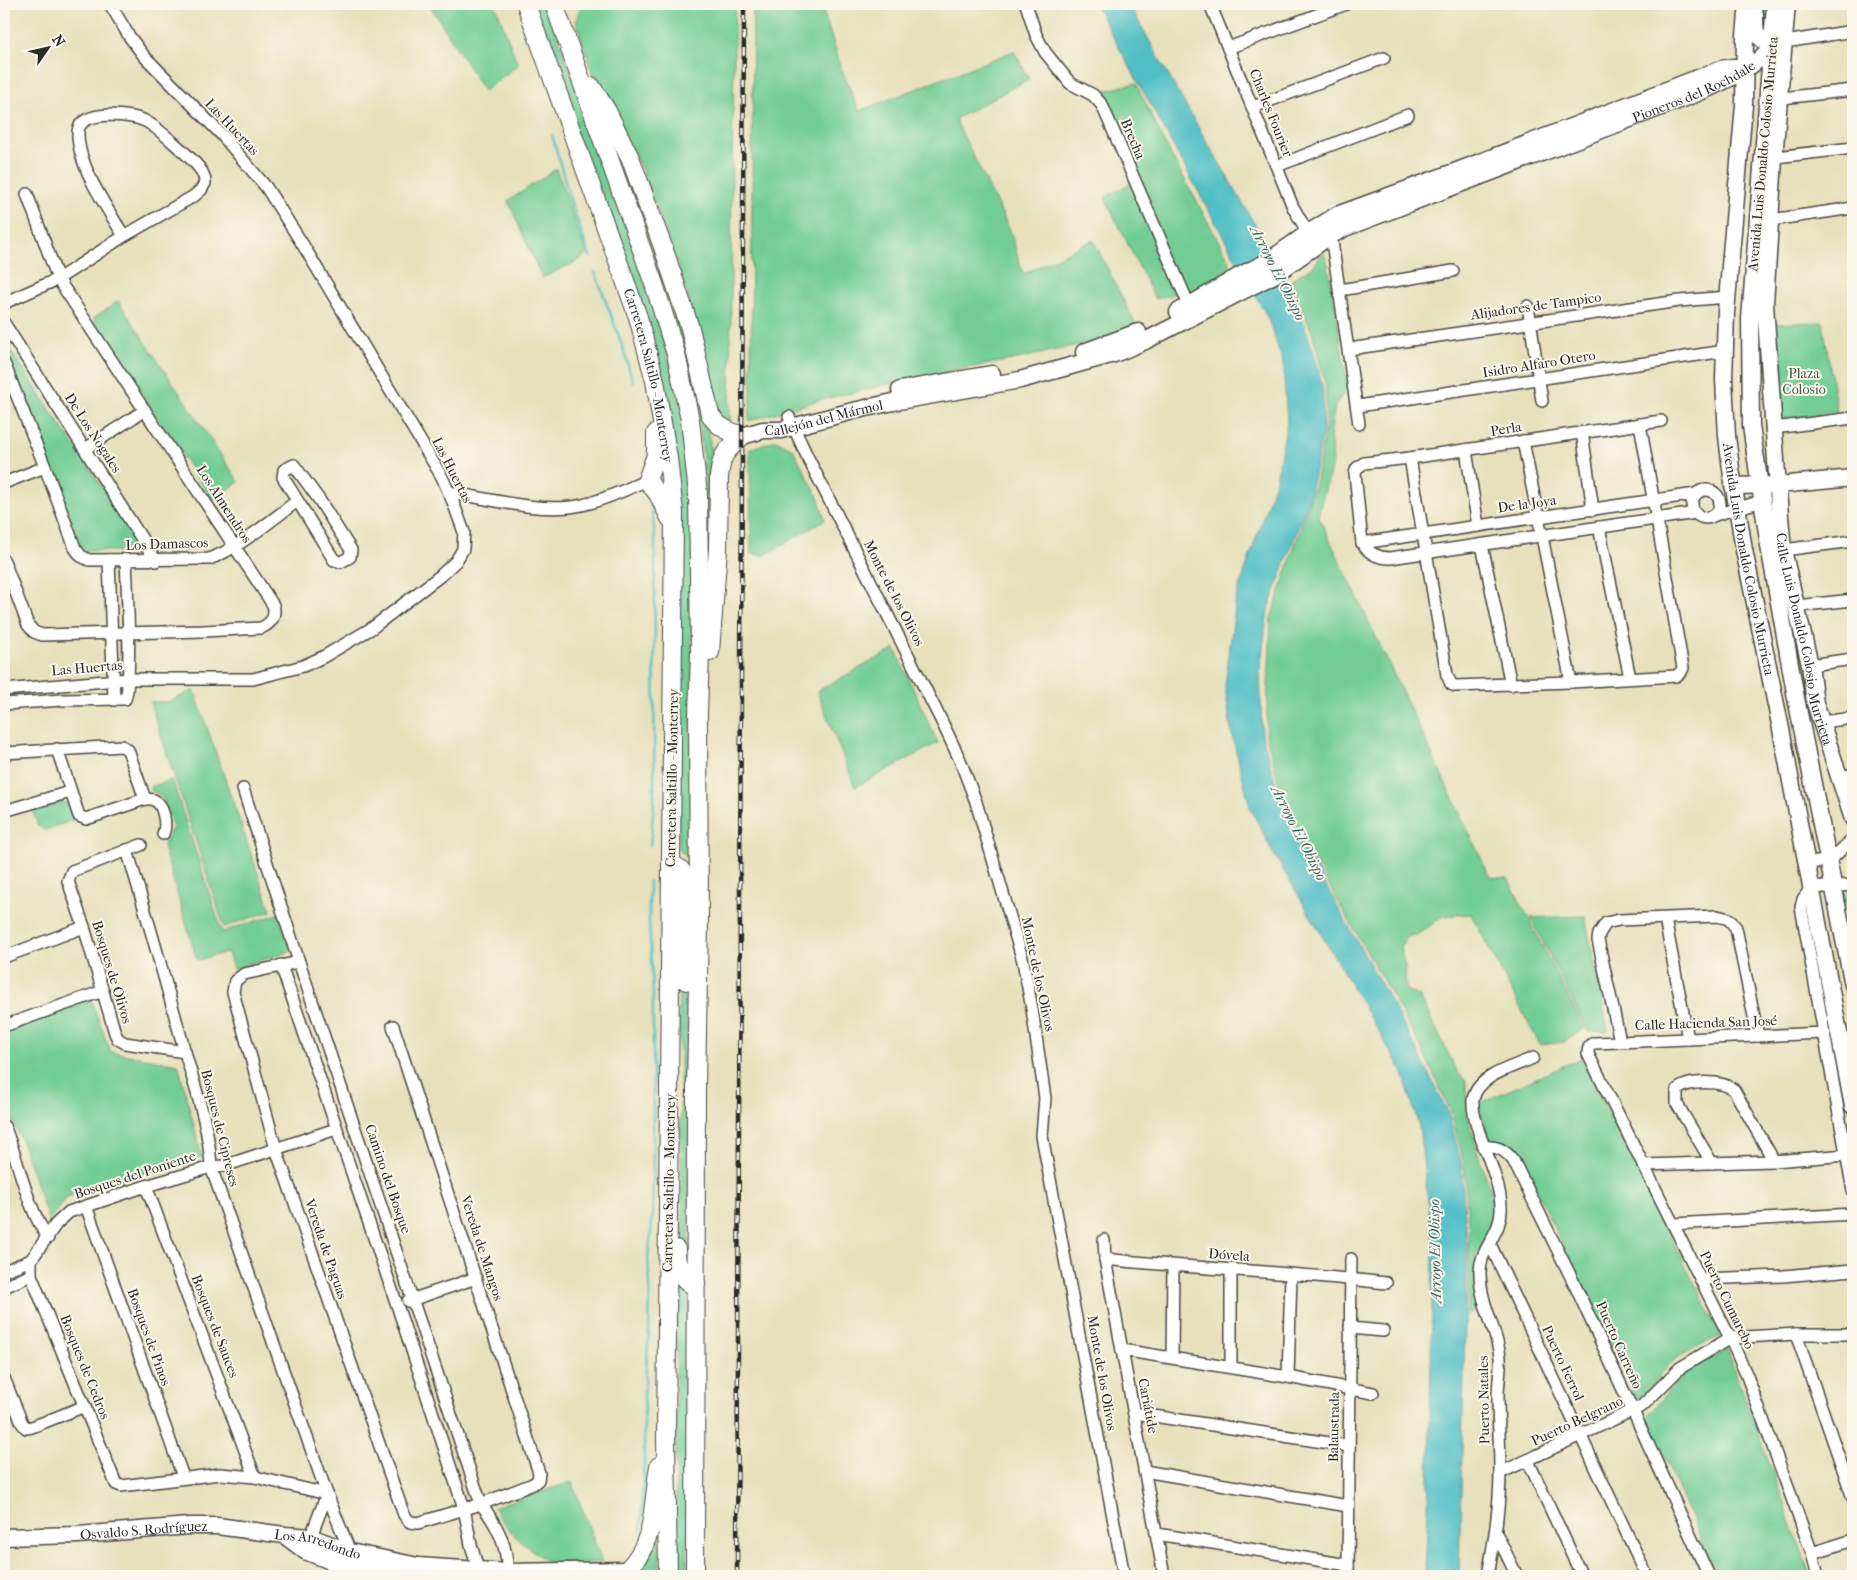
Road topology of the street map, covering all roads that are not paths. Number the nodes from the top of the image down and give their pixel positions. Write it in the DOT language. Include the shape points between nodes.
graph roads {
  1 [pos="110,4"];
  2 [pos="526,4"];
  3 [pos="554,4"];
  4 [pos="1026,4"];
  5 [pos="1210,4"];
  6 [pos="1346,4"];
  7 [pos="1748,4"];
  8 [pos="1755,4"];
  9 [pos="1775,4"];
  10 [pos="1787,4"];
  11 [pos="1853,31"];
  12 [pos="1779,43"];
  13 [pos="1228,48"];
  14 [pos="1384,58"];
  15 [pos="1746,68"];
  16 [pos="578,70"];
  17 [pos="1853,90"];
  18 [pos="1772,97"];
  19 [pos="1253,107"];
  20 [pos="1408,115"];
  21 [pos="1853,148"];
  22 [pos="1769,158"];
  23 [pos="1277,166"];
  24 [pos="1460,178"];
  25 [pos="27,194"];
  26 [pos="1853,208"];
  27 [pos="1764,221"];
  28 [pos="1331,235"];
  29 [pos="124,236"];
  30 [pos="1304,242"];
  31 [pos="1453,271"];
  32 [pos="58,279"];
  33 [pos="1340,290"];
  34 [pos="1759,290"];
  35 [pos="1728,297"];
  36 [pos="1212,299"];
  37 [pos="4,303"];
  38 [pos="1189,305"];
  39 [pos="1528,306"];
  40 [pos="1530,322"];
  41 [pos="4,323"];
  42 [pos="1349,349"];
  43 [pos="1725,351"];
  44 [pos="4,363"];
  45 [pos="1540,380"];
  46 [pos="655,381"];
  47 [pos="984,381"];
  48 [pos="1542,401"];
  49 [pos="1358,406"];
  50 [pos="145,410"];
  51 [pos="1853,418"];
  52 [pos="1661,421"];
  53 [pos="791,422"];
  54 [pos="1360,424"];
  55 [pos="1640,424"];
  56 [pos="1774,428"];
  57 [pos="1582,432"];
  58 [pos="742,436"];
  59 [pos="1523,441"];
  60 [pos="85,449"];
  61 [pos="1466,450"];
  62 [pos="1410,458"];
  63 [pos="45,467"];
  64 [pos="1853,478"];
  65 [pos="647,480"];
  66 [pos="4,483"];
  67 [pos="1778,485"];
  68 [pos="1733,486"];
  69 [pos="1713,491"];
  70 [pos="449,492"];
  71 [pos="1761,493"];
  72 [pos="1696,494"];
  73 [pos="297,501"];
  74 [pos="1652,502"];
  75 [pos="1737,509"];
  76 [pos="1593,510"];
  77 [pos="1696,513"];
  78 [pos="1715,515"];
  79 [pos="1539,518"];
  80 [pos="1656,518"];
  81 [pos="1478,526"];
  82 [pos="1599,527"];
  83 [pos="1422,534"];
  84 [pos="1542,535"];
  85 [pos="674,536"];
  86 [pos="1853,541"];
  87 [pos="1362,543"];
  88 [pos="1482,545"];
  89 [pos="234,546"];
  90 [pos="1783,550"];
  91 [pos="1426,553"];
  92 [pos="110,560"];
  93 [pos="126,560"];
  94 [pos="4,561"];
  95 [pos="156,561"];
  96 [pos="1853,600"];
  97 [pos="1796,606"];
  98 [pos="128,632"];
  99 [pos="111,633"];
  100 [pos="1853,659"];
  101 [pos="1810,665"];
  102 [pos="1630,678"];
  103 [pos="128,679"];
  104 [pos="113,680"];
  105 [pos="1571,682"];
  106 [pos="1511,685"];
  107 [pos="4,690"];
  108 [pos="699,694"];
  109 [pos="114,700"];
  110 [pos="4,704"];
  111 [pos="1853,718"];
  112 [pos="1821,722"];
  113 [pos="57,749"];
  114 [pos="4,753"];
  115 [pos="1846,776"];
  116 [pos="243,788"];
  117 [pos="70,792"];
  118 [pos="145,799"];
  119 [pos="4,811"];
  120 [pos="1853,819"];
  121 [pos="163,834"];
  122 [pos="1853,839"];
  123 [pos="141,845"];
  124 [pos="127,850"];
  125 [pos="1829,861"];
  126 [pos="671,863"];
  127 [pos="1805,863"];
  128 [pos="1853,885"];
  129 [pos="1835,886"];
  130 [pos="1811,888"];
  131 [pos="1665,919"];
  132 [pos="84,927"];
  133 [pos="4,957"];
  134 [pos="299,962"];
  135 [pos="281,965"];
  136 [pos="1853,985"];
  137 [pos="103,991"];
  138 [pos="4,1026"];
  139 [pos="392,1026"];
  140 [pos="1825,1033"];
  141 [pos="1758,1036"];
  142 [pos="1688,1039"];
  143 [pos="1620,1041"];
  144 [pos="1589,1047"];
  145 [pos="185,1052"];
  146 [pos="1533,1058"];
  147 [pos="696,1088"];
  148 [pos="1853,1106"];
  149 [pos="4,1126"];
  150 [pos="670,1126"];
  151 [pos="336,1129"];
  152 [pos="1483,1146"];
  153 [pos="276,1149"];
  154 [pos="1847,1155"];
  155 [pos="1774,1161"];
  156 [pos="1643,1164"];
  157 [pos="1712,1164"];
  158 [pos="211,1167"];
  159 [pos="146,1186"];
  160 [pos="1853,1191"];
  161 [pos="86,1206"];
  162 [pos="1853,1214"];
  163 [pos="1673,1224"];
  164 [pos="48,1238"];
  165 [pos="1104,1240"];
  166 [pos="1490,1244"];
  167 [pos="1105,1259"];
  168 [pos="1351,1259"];
  169 [pos="31,1260"];
  170 [pos="1173,1266"];
  171 [pos="1231,1269"];
  172 [pos="1853,1270"];
  173 [pos="4,1271"];
  174 [pos="31,1275"];
  175 [pos="1291,1275"];
  176 [pos="476,1278"];
  177 [pos="1351,1279"];
  178 [pos="1701,1279"];
  179 [pos="1386,1283"];
  180 [pos="696,1284"];
  181 [pos="4,1287"];
  182 [pos="414,1299"];
  183 [pos="397,1305"];
  184 [pos="1350,1328"];
  185 [pos="1383,1331"];
  186 [pos="1796,1334"];
  187 [pos="1853,1334"];
  188 [pos="1730,1338"];
  189 [pos="1122,1350"];
  190 [pos="1172,1357"];
  191 [pos="1231,1367"];
  192 [pos="1288,1377"];
  193 [pos="4,1378"];
  194 [pos="1350,1388"];
  195 [pos="1373,1393"];
  196 [pos="85,1406"];
  197 [pos="1632,1411"];
  198 [pos="1134,1413"];
  199 [pos="1581,1434"];
  200 [pos="666,1439"];
  201 [pos="1349,1446"];
  202 [pos="1528,1461"];
  203 [pos="1144,1471"];
  204 [pos="1500,1473"];
  205 [pos="183,1477"];
  206 [pos="256,1477"];
  207 [pos="327,1494"];
  208 [pos="1853,1498"];
  209 [pos="481,1504"];
  210 [pos="1348,1506"];
  211 [pos="464,1508"];
  212 [pos="1496,1533"];
  213 [pos="1156,1534"];
  214 [pos="284,1536"];
  215 [pos="4,1537"];
  216 [pos="1853,1540"];
  217 [pos="308,1544"];
  218 [pos="350,1552"];
  219 [pos="1812,1553"];
  220 [pos="627,1570"];
  221 [pos="1348,1571"];
  222 [pos="480,1574"];
  223 [pos="507,1574"];
  224 [pos="401,1576"];
  225 [pos="668,1576"];
  226 [pos="695,1576"];
  227 [pos="1124,1576"];
  228 [pos="1164,1576"];
  229 [pos="1488,1576"];
  230 [pos="1518,1576"];
  231 [pos="1582,1576"];
  232 [pos="1647,1576"];
  233 [pos="1709,1576"];
  234 [pos="1818,1576"];
  1 -- 70 [label="street, Las Huertas" via="144,56 221,134 266,187"];
  2 -- 46 [label="main road, Carretera Saltillo - Monterrey" via="635,308"];
  3 -- 16 [label="main road, Carretera Saltillo - Monterrey"];
  4 -- 38 [label="street, Brecha" via="1045,52 1070,83 1093,95 1102,105"];
  5 -- 13 [label="street, Charles Fourier"];
  6 -- 13 [label="street"];
  7 -- 15 [label="street, Avenida Luis Donaldo Colosio Murrieta"];
  8 -- 12 [label="street" via="1755,31 1759,38"];
  9 -- 12 [label="street, Avenida Luis Donaldo Colosio Murrieta"];
  10 -- 12 [label="street"];
  11 -- 12 [label="street"];
  12 -- 15 [label="street"];
  12 -- 18 [label="street, Avenida Luis Donaldo Colosio Murrieta"];
  13 -- 19 [label="street, Charles Fourier"];
  14 -- 19 [label="street"];
  15 -- 18 [label="street"];
  15 -- 24 [label="street, Pioneros del Rochdale" via="1721,69"];
  15 -- 35 [label="street, Avenida Luis Donaldo Colosio Murrieta"];
  16 -- 58 [label="main road" via="607,111 631,160 690,328 710,414 723,429"];
  16 -- 108 [label="main road, Carretera Saltillo - Monterrey" via="654,284 684,387 698,494"];
  17 -- 18 [label="street"];
  18 -- 22 [label="street, Avenida Luis Donaldo Colosio Murrieta"];
  19 -- 23 [label="street, Charles Fourier"];
  20 -- 23 [label="street"];
  21 -- 22 [label="street"];
  22 -- 27 [label="street, Avenida Luis Donaldo Colosio Murrieta"];
  23 -- 30 [label="street, Charles Fourier"];
  24 -- 28 [label="street, Pioneros del Rochdale"];
  24 -- 30 [label="street, Pioneros del Rochdale" via="1337,215"];
  25 -- 32 [label="street, Los Almendros"];
  26 -- 27 [label="street"];
  27 -- 34 [label="street, Avenida Luis Donaldo Colosio Murrieta"];
  28 -- 30 [label="street, Pioneros del Rochdale"];
  28 -- 33 [label="street"];
  29 -- 29 [label="street" via="194,196 205,183 204,177 200,169 146,121 134,117 88,118 78,130 79,147 89,174"];
  29 -- 32 [label="street"];
  30 -- 36 [label="street, Pioneros del Rochdale" via="1274,275"];
  31 -- 33 [label="street"];
  32 -- 37 [label="street"];
  32 -- 50 [label="street, Los Almendros"];
  33 -- 42 [label="street"];
  34 -- 56 [label="street, Calle Luis Donaldo Colosio Murrieta" via="1765,320"];
  34 -- 71 [label="street, Avenida Luis Donaldo Colosio Murrieta" via="1749,338 1751,426"];
  35 -- 40 [label="street, Alijadores de Tampico"];
  35 -- 43 [label="street, Avenida Luis Donaldo Colosio Murrieta"];
  36 -- 38 [label="street, Callejón del Mármol"];
  36 -- 47 [label="street, Callejón del Mármol" via="1145,341 1114,354 1058,371"];
  38 -- 47 [label="street, Callejón del Mármol" via="1140,332"];
  39 -- 40 [label="street"];
  40 -- 42 [label="street, Alijadores de Tampico"];
  40 -- 45 [label="street"];
  41 -- 60 [label="street, De Los Nogales"];
  42 -- 49 [label="street"];
  43 -- 45 [label="street, Isidro Alfaro Otero"];
  43 -- 68 [label="street, Avenida Luis Donaldo Colosio Murrieta" via="1725,406"];
  44 -- 63 [label="street"];
  45 -- 48 [label="street"];
  45 -- 49 [label="street, Isidro Alfaro Otero"];
  46 -- 65 [label="main road" via="656,447"];
  46 -- 85 [label="main road, Carretera Saltillo - Monterrey" via="668,458"];
  47 -- 53 [label="street, Callejón del Mármol"];
  49 -- 54 [label="street"];
  50 -- 60 [label="street"];
  50 -- 89 [label="street, Los Almendros"];
  51 -- 56 [label="street"];
  52 -- 55 [label="street, Perla"];
  53 -- 58 [label="street, Callejón del Mármol" via="781,430 763,430"];
  53 -- 227 [label="street, Monte de los Olivos" via="957,753 993,855 1032,1009 1046,1098 1042,1136"];
  55 -- 57 [label="street, Perla"];
  55 -- 74 [label="street"];
  56 -- 67 [label="street, Calle Luis Donaldo Colosio Murrieta"];
  57 -- 59 [label="street, Perla"];
  57 -- 76 [label="street"];
  58 -- 108 [label="main road" via="721,459 717,582 707,673"];
  59 -- 61 [label="street, Perla"];
  59 -- 79 [label="street"];
  60 -- 95 [label="street, De Los Nogales"];
  61 -- 62 [label="street, Perla"];
  61 -- 81 [label="street"];
  62 -- 83 [label="street"];
  62 -- 87 [label="street, Perla" via="1364,463 1357,468"];
  63 -- 66 [label="street"];
  63 -- 92 [label="street, Los Damascos" via="75,548 89,560"];
  64 -- 67 [label="street"];
  65 -- 70 [label="street" via="582,506 562,508 544,508"];
  65 -- 85 [label="main road" via="664,503"];
  67 -- 71 [label="street"];
  67 -- 90 [label="street, Calle Luis Donaldo Colosio Murrieta"];
  68 -- 69 [label="street, De la Joya"];
  68 -- 71 [label="street"];
  68 -- 75 [label="street, Avenida Luis Donaldo Colosio Murrieta"];
  69 -- 72 [label="street, De la Joya" via="1703,490"];
  69 -- 78 [label="street" via="1720,501 1720,509"];
  70 -- 103 [label="street, Las Huertas" via="464,532 463,549 456,562 400,608 338,648 303,666 254,679"];
  71 -- 75 [label="street"];
  71 -- 125 [label="street, Avenida Luis Donaldo Colosio Murrieta" via="1796,698"];
  72 -- 74 [label="street, De la Joya"];
  72 -- 77 [label="street" via="1692,504"];
  73 -- 73 [label="street" via="334,560 341,562 350,557 351,550 320,501 297,467 291,466 284,470 283,477"];
  73 -- 89 [label="street, Los Damascos"];
  74 -- 76 [label="street, De la Joya"];
  74 -- 80 [label="street"];
  75 -- 78 [label="street"];
  75 -- 127 [label="street, Avenida Luis Donaldo Colosio Murrieta"];
  76 -- 79 [label="street, De la Joya"];
  77 -- 78 [label="street" via="1703,518"];
  77 -- 80 [label="street"];
  79 -- 81 [label="street, De la Joya"];
  79 -- 84 [label="street"];
  80 -- 82 [label="street"];
  80 -- 102 [label="street" via="1682,668 1676,676"];
  81 -- 83 [label="street, De la Joya"];
  82 -- 84 [label="street"];
  82 -- 102 [label="street"];
  83 -- 87 [label="street, De la Joya"];
  83 -- 91 [label="street"];
  84 -- 88 [label="street"];
  84 -- 105 [label="street"];
  85 -- 126 [label="main road, Carretera Saltillo - Monterrey"];
  86 -- 90 [label="street"];
  87 -- 91 [label="street" via="1368,551 1383,558"];
  88 -- 91 [label="street"];
  88 -- 106 [label="street"];
  89 -- 95 [label="street, Los Damascos" via="209,559"];
  89 -- 98 [label="street, Los Almendros" via="273,604 275,612 268,625 203,631"];
  90 -- 97 [label="street, Calle Luis Donaldo Colosio Murrieta"];
  91 -- 106 [label="street" via="1451,684"];
  92 -- 93 [label="street, Los Damascos"];
  92 -- 99 [label="street"];
  93 -- 95 [label="street, Los Damascos"];
  93 -- 98 [label="street"];
  94 -- 99 [label="street, Los Almendros" via="28,625 34,632 42,635"];
  96 -- 97 [label="street"];
  97 -- 101 [label="street, Calle Luis Donaldo Colosio Murrieta"];
  98 -- 99 [label="street, Los Almendros"];
  98 -- 103 [label="street"];
  99 -- 104 [label="street"];
  100 -- 101 [label="street"];
  101 -- 112 [label="street, Calle Luis Donaldo Colosio Murrieta"];
  102 -- 105 [label="street"];
  103 -- 104 [label="street, Las Huertas"];
  103 -- 109 [label="street" via="127,697"];
  104 -- 107 [label="street, Las Huertas"];
  104 -- 109 [label="street"];
  105 -- 106 [label="street"];
  108 -- 147 [label="main road, Carretera Saltillo - Monterrey"];
  109 -- 110 [label="street"];
  111 -- 112 [label="street"];
  112 -- 115 [label="street, Calle Luis Donaldo Colosio Murrieta"];
  113 -- 114 [label="street"];
  113 -- 117 [label="street"];
  113 -- 118 [label="street" via="122,746 128,750"];
  115 -- 120 [label="street, Calle Luis Donaldo Colosio Murrieta"];
  116 -- 134 [label="street, Camino del Bosque"];
  117 -- 118 [label="street" via="79,816 86,819"];
  117 -- 119 [label="street"];
  118 -- 121 [label="street" via="159,804 166,823"];
  122 -- 125 [label="street"];
  123 -- 124 [label="street"];
  124 -- 132 [label="street, Bosques de Olivos" via="72,871 68,876"];
  124 -- 145 [label="street, Bosques de Cipreses"];
  125 -- 127 [label="street"];
  125 -- 129 [label="street, Avenida Luis Donaldo Colosio Murrieta"];
  126 -- 147 [label="main road" via="680,869 686,880 686,990"];
  126 -- 150 [label="main road, Carretera Saltillo - Monterrey"];
  127 -- 130 [label="street, Avenida Luis Donaldo Colosio Murrieta"];
  128 -- 129 [label="street"];
  129 -- 130 [label="street"];
  129 -- 136 [label="street, Avenida Luis Donaldo Colosio Murrieta"];
  130 -- 140 [label="street" via="1803,899 1802,916"];
  130 -- 148 [label="street, Avenida Luis Donaldo Colosio Murrieta"];
  131 -- 141 [label="street" via="1717,916 1729,919 1736,928"];
  131 -- 142 [label="street"];
  131 -- 143 [label="street" via="1612,921 1606,923 1598,934"];
  132 -- 133 [label="street"];
  132 -- 137 [label="street, Bosques de Olivos"];
  134 -- 135 [label="street"];
  134 -- 182 [label="street, Camino del Bosque"];
  135 -- 151 [label="street"];
  135 -- 153 [label="street, Vereda de Paguas" via="244,974 234,981 233,992"];
  137 -- 138 [label="street"];
  137 -- 145 [label="street, Bosques de Olivos" via="118,1039 125,1043"];
  139 -- 176 [label="street, Vereda de Mangos"];
  140 -- 141 [label="street, Calle Hacienda San José"];
  140 -- 154 [label="street"];
  141 -- 142 [label="street, Calle Hacienda San José"];
  142 -- 143 [label="street, Calle Hacienda San José"];
  143 -- 144 [label="street, Calle Hacienda San José" via="1594,1043"];
  144 -- 156 [label="street, Puerto Cumarebo" via="1588,1054"];
  145 -- 158 [label="street, Bosques de Cipreses" via="203,1113"];
  146 -- 152 [label="street, Puerto Natales" via="1492,1076 1477,1090 1473,1099 1474,1111"];
  147 -- 180 [label="main road, Carretera Saltillo - Monterrey"];
  149 -- 164 [label="street" via="32,1211"];
  150 -- 180 [label="main road" via="675,1170 676,1257 682,1276 689,1283"];
  150 -- 200 [label="main road, Carretera Saltillo - Monterrey"];
  151 -- 153 [label="street, Bosques del Poniente"];
  151 -- 183 [label="street"];
  152 -- 166 [label="street, Puerto Natales" via="1501,1206 1498,1229"];
  152 -- 197 [label="street, Puerto Carreño" via="1498,1148 1513,1160"];
  153 -- 158 [label="street, Bosques del Poniente" via="224,1166"];
  153 -- 211 [label="street, Vereda de Paguas" via="404,1515 410,1522 418,1523"];
  154 -- 155 [label="street"];
  154 -- 160 [label="street"];
  155 -- 157 [label="street"];
  155 -- 157 [label="street" via="1739,1097 1729,1086 1719,1083 1684,1085 1677,1090 1677,1104"];
  156 -- 157 [label="street"];
  156 -- 163 [label="street, Puerto Cumarebo"];
  158 -- 159 [label="street, Bosques del Poniente"];
  158 -- 207 [label="street, Bosques de Cipreses"];
  159 -- 161 [label="street, Bosques del Poniente"];
  159 -- 206 [label="street, Bosques de Sauces"];
  161 -- 164 [label="street, Bosques del Poniente" via="63,1217"];
  161 -- 205 [label="street, Bosques de Pinos"];
  162 -- 163 [label="street"];
  163 -- 178 [label="street, Puerto Cumarebo"];
  164 -- 169 [label="street, Bosques del Poniente"];
  165 -- 167 [label="street, Cariátide"];
  166 -- 199 [label="street, Puerto Ferrol"];
  166 -- 204 [label="street, Puerto Natales" via="1479,1271 1483,1298 1500,1356"];
  167 -- 170 [label="street, Dóvela"];
  167 -- 189 [label="street, Cariátide"];
  168 -- 177 [label="street, Balaustrada"];
  169 -- 173 [label="street"];
  169 -- 174 [label="street, Bosques de Cedros"];
  170 -- 171 [label="street, Dóvela"];
  170 -- 190 [label="street"];
  171 -- 175 [label="street, Dóvela"];
  171 -- 191 [label="street"];
  172 -- 178 [label="street"];
  174 -- 181 [label="street"];
  174 -- 196 [label="street, Bosques de Cedros"];
  175 -- 177 [label="street, Dóvela"];
  175 -- 192 [label="street"];
  176 -- 182 [label="street"];
  176 -- 209 [label="street, Vereda de Mangos" via="539,1473 533,1484"];
  177 -- 179 [label="street, Dóvela"];
  177 -- 184 [label="street, Balaustrada"];
  178 -- 188 [label="street, Puerto Cumarebo"];
  180 -- 226 [label="main road, Carretera Saltillo - Monterrey"];
  182 -- 183 [label="street"];
  182 -- 209 [label="street, Camino del Bosque"];
  183 -- 211 [label="street"];
  184 -- 185 [label="street"];
  184 -- 194 [label="street, Balaustrada"];
  186 -- 187 [label="street, Puerto Belgrano"];
  186 -- 188 [label="street, Puerto Belgrano"];
  186 -- 208 [label="street"];
  188 -- 197 [label="street, Puerto Belgrano" via="1680,1368 1653,1397"];
  188 -- 219 [label="street, Puerto Cumarebo"];
  189 -- 190 [label="street"];
  189 -- 198 [label="street, Cariátide"];
  190 -- 191 [label="street"];
  191 -- 192 [label="street"];
  192 -- 194 [label="street"];
  193 -- 196 [label="street" via="26,1428"];
  194 -- 195 [label="street"];
  194 -- 201 [label="street, Balaustrada"];
  196 -- 205 [label="street, Bosques de Cedros" via="116,1484 121,1486"];
  197 -- 199 [label="street, Puerto Belgrano"];
  197 -- 233 [label="street, Puerto Carreño"];
  198 -- 201 [label="street"];
  198 -- 203 [label="street, Cariátide"];
  199 -- 202 [label="street, Puerto Belgrano"];
  199 -- 232 [label="street, Puerto Ferrol"];
  200 -- 220 [label="main road" via="660,1460 651,1531 644,1548"];
  200 -- 225 [label="main road, Carretera Saltillo - Monterrey"];
  201 -- 210 [label="street, Balaustrada"];
  202 -- 204 [label="street, Puerto Belgrano"];
  202 -- 231 [label="street"];
  203 -- 210 [label="street"];
  203 -- 213 [label="street, Cariátide"];
  204 -- 212 [label="street, Puerto Natales"];
  205 -- 206 [label="street" via="220,1474"];
  206 -- 207 [label="street"];
  207 -- 217 [label="street"];
  207 -- 218 [label="street, Bosques de Cipreses"];
  209 -- 211 [label="street"];
  209 -- 223 [label="street, Camino del Bosque" via="503,1539"];
  210 -- 221 [label="street, Balaustrada"];
  211 -- 222 [label="street"];
  212 -- 229 [label="street, Puerto Natales"];
  212 -- 230 [label="street"];
  213 -- 221 [label="street"];
  213 -- 228 [label="street, Cariátide"];
  214 -- 215 [label="street, Osvaldo S. Rodríguez" via="217,1526 188,1526"];
  214 -- 217 [label="street, Los Arredondo"];
  216 -- 219 [label="street"];
  217 -- 218 [label="street, Los Arredondo"];
  217 -- 224 [label="street, Los Arredondo" via="347,1568"];
  218 -- 222 [label="street, Los Arredondo"];
  219 -- 234 [label="street, Puerto Cumarebo"];
  220 -- 223 [label="street, Los Arredondo"];
  222 -- 223 [label="street, Los Arredondo"];
}
